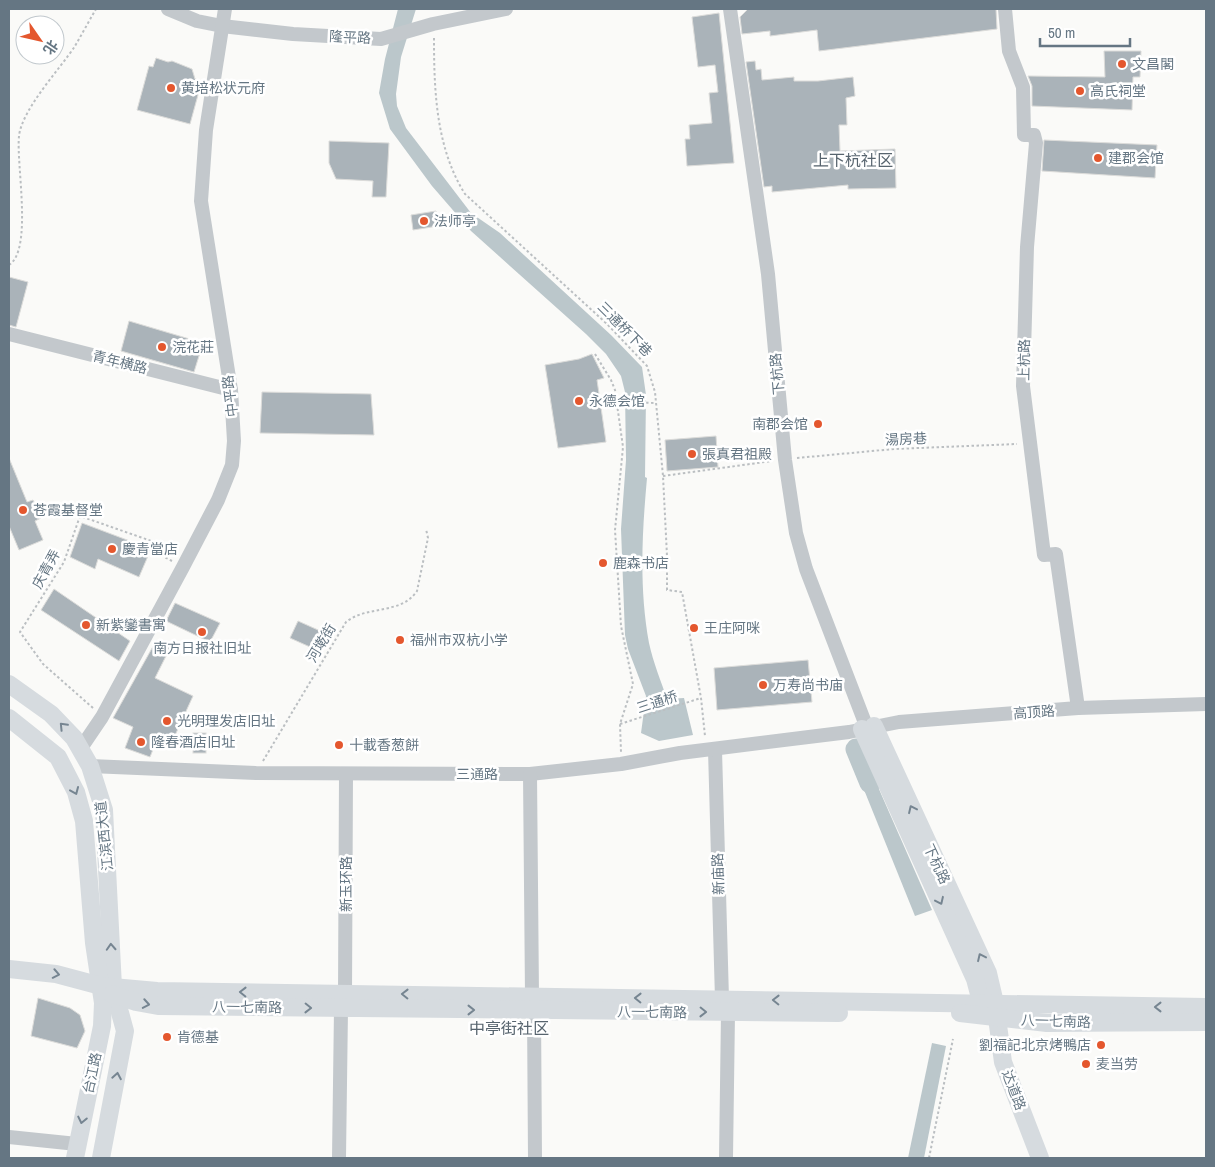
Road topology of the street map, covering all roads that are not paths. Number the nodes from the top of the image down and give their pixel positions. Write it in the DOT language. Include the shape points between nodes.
graph roads {
  1 [pos="168,9"];
  2 [pos="225,9"];
  3 [pos="506,9"];
  4 [pos="730,9"];
  5 [pos="1005,9"];
  6 [pos="222,26"];
  7 [pos="9,334"];
  8 [pos="231,390"];
  9 [pos="9,684"];
  10 [pos="1206,704"];
  11 [pos="1078,708"];
  12 [pos="9,718"];
  13 [pos="868,728"];
  14 [pos="81,748"];
  15 [pos="711,750"];
  16 [pos="90,766"];
  17 [pos="346,774"];
  18 [pos="530,774"];
  19 [pos="9,969"];
  20 [pos="109,990"];
  21 [pos="343,1001"];
  22 [pos="533,1003"];
  23 [pos="725,1006"];
  24 [pos="1206,1007"];
  25 [pos="990,1010"];
  26 [pos="1206,1022"];
  27 [pos="9,1137"];
  28 [pos="76,1151"];
  29 [pos="101,1158"];
  30 [pos="339,1158"];
  31 [pos="535,1158"];
  32 [pos="726,1158"];
  33 [pos="1029,1158"];
  34 [pos="1040,1158"];
  1 -- 6 [label="street, 隆平路" via="197,21"];
  2 -- 6 [label="street, 中平路"];
  3 -- 6 [label="street, 隆平路" via="380,39"];
  4 -- 13 [label="street, 下杭路" via="768,274 785,460 796,533 806,569"];
  5 -- 11 [label="street, 上杭路" via="1009,51 1023,87 1024,134 1034,135 1036,143 1027,246 1023,386 1044,555 1056,554"];
  6 -- 8 [label="street, 中平路" via="206,130 201,201"];
  7 -- 8 [label="street, 青年横路"];
  8 -- 14 [label="street, 中平路" via="232,465 221,494 102,717"];
  14 -- 9 [label="main road, 江滨西大道, one-way" via="50,714"];
  10 -- 11 [label="street, 高顶路"];
  11 -- 13 [label="street, 高顶路" via="899,722"];
  12 -- 20 [label="main road, 江滨西大道, one-way" via="58,757 80,802 94,943"];
  13 -- 15 [label="street, 三通路"];
  13 -- 25 [label="main road, 下杭路"];
  14 -- 16 [label="main road, 江滨西大道"];
  15 -- 18 [label="street, 三通路"];
  15 -- 23 [label="street, 新庙路"];
  16 -- 17 [label="street, 三通路"];
  20 -- 16 [label="main road, 江滨西大道, one-way" via="106,820"];
  17 -- 18 [label="street, 三通路"];
  17 -- 21 [label="street, 新玉环路"];
  18 -- 22 [label="street"];
  19 -- 20 [label="main road, 八一七南路, one-way" via="56,974"];
  20 -- 21 [label="main road, 八一七南路"];
  20 -- 28 [label="main road, 台江路, one-way"];
  29 -- 20 [label="main road, 台江路, one-way" via="125,1031 120,1008"];
  21 -- 22 [label="main road, 八一七南路"];
  21 -- 30 [label="street, 新玉环路"];
  22 -- 23 [label="main road, 八一七南路"];
  22 -- 31 [label="street"];
  23 -- 25 [label="main road, 八一七南路"];
  23 -- 32 [label="street, 新庙路"];
  24 -- 25 [label="main road, 八一七南路, one-way" via="1047,1006"];
  25 -- 26 [label="main road, 八一七南路" via="1047,1023"];
  25 -- 33 [label="main road" via="995,1065"];
  25 -- 34 [label="main road, 达道路" via="1003,1062"];
  27 -- 28 [label="street"];
}
